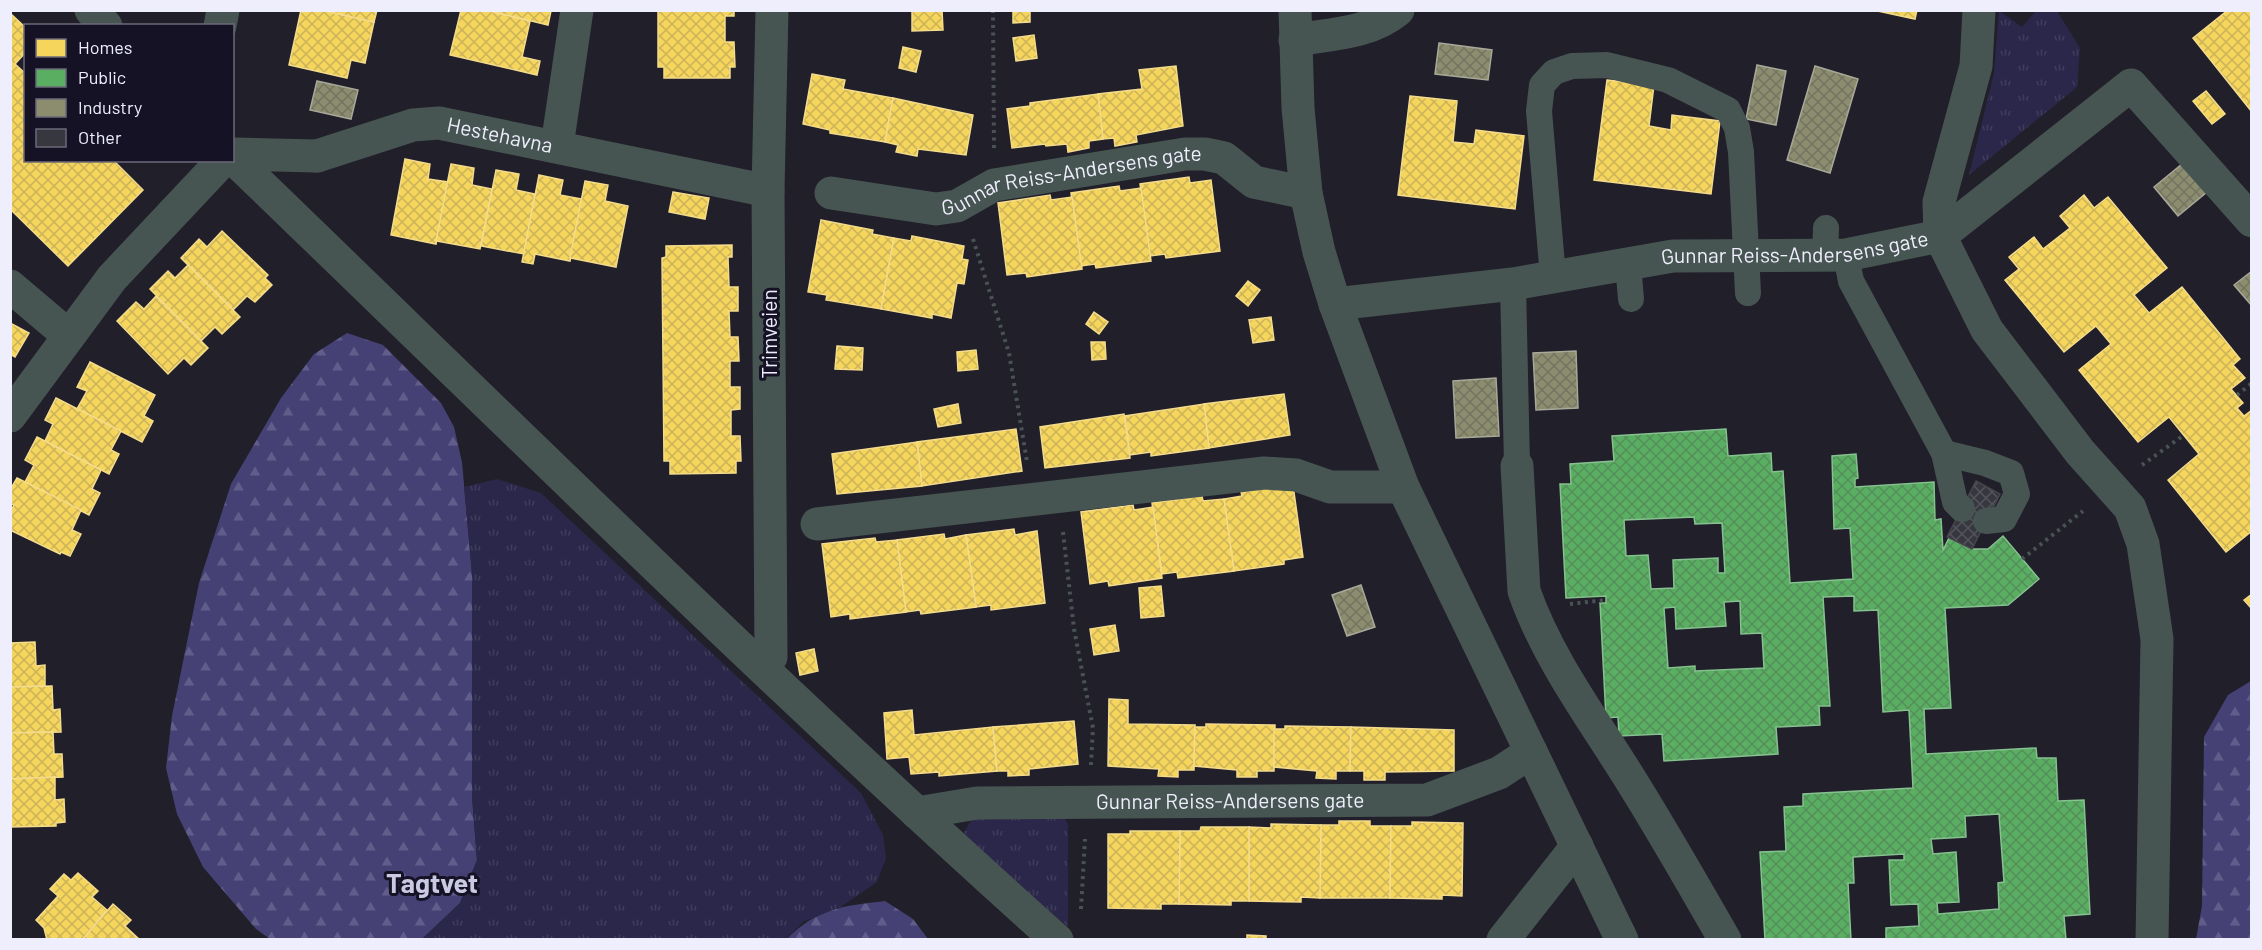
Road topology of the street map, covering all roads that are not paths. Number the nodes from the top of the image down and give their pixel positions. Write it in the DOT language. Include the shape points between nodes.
graph roads {
  1 [pos="91,10"];
  2 [pos="578,10"];
  3 [pos="772,10"];
  4 [pos="1398,10"];
  5 [pos="1978,10"];
  6 [pos="104,24"];
  7 [pos="1295,25"];
  8 [pos="557,146"];
  9 [pos="234,155"];
  10 [pos="234,157"];
  11 [pos="221,162"];
  12 [pos="768,191"];
  13 [pos="831,193"];
  14 [pos="1306,193"];
  15 [pos="2252,220"];
  16 [pos="1940,236"];
  17 [pos="1832,246"];
  18 [pos="1744,254"];
  19 [pos="1628,264"];
  20 [pos="1553,276"];
  21 [pos="1513,284"];
  22 [pos="10,286"];
  23 [pos="1748,293"];
  24 [pos="1630,299"];
  25 [pos="1335,304"];
  26 [pos="69,336"];
  27 [pos="10,417"];
  28 [pos="1944,453"];
  29 [pos="1517,466"];
  30 [pos="1403,487"];
  31 [pos="1962,509"];
  32 [pos="1986,521"];
  33 [pos="817,524"];
  34 [pos="771,657"];
  35 [pos="1531,752"];
  36 [pos="917,813"];
  37 [pos="1577,846"];
  38 [pos="1057,939"];
  39 [pos="1503,939"];
  40 [pos="1622,939"];
  41 [pos="1725,939"];
  42 [pos="2151,939"];
  1 -- 6 [label="street"];
  2 -- 8 [label="street"];
  3 -- 12 [label="street, Trimveien"];
  4 -- 7 [label="street" via="1383,22 1360,30"];
  5 -- 16 [label="street" via="1976,66 1939,202"];
  7 -- 14 [label="street"];
  8 -- 9 [label="street, Hestehavna" via="439,123 413,125 317,156"];
  8 -- 12 [label="street, Hestehavna"];
  10 -- 36 [label="street" via="746,653"];
  11 -- 26 [label="street" via="112,278"];
  12 -- 34 [label="street, Trimveien"];
  13 -- 14 [label="street, Gunnar Reiss-Andersens gate" via="936,210 957,206 994,185 1204,154 1224,158 1254,182"];
  14 -- 25 [label="street"];
  15 -- 16 [label="street, Gunnar Reiss-Andersens gate" via="2131,85"];
  16 -- 17 [label="street, Gunnar Reiss-Andersens gate"];
  16 -- 42 [label="street" via="1987,330 2080,452 2130,508 2143,544 2157,639"];
  17 -- 18 [label="street, Gunnar Reiss-Andersens gate"];
  17 -- 28 [label="lane"];
  18 -- 19 [label="street, Gunnar Reiss-Andersens gate" via="1673,256"];
  18 -- 20 [label="lane" via="1741,152 1737,128 1728,110 1668,80 1607,65 1572,66 1554,72 1542,85 1539,111"];
  18 -- 23 [label="lane"];
  19 -- 20 [label="street, Gunnar Reiss-Andersens gate"];
  19 -- 24 [label="lane"];
  20 -- 21 [label="street, Gunnar Reiss-Andersens gate"];
  21 -- 25 [label="street, Gunnar Reiss-Andersens gate"];
  21 -- 29 [label="lane"];
  22 -- 26 [label="street"];
  25 -- 30 [label="street"];
  26 -- 27 [label="street"];
  28 -- 31 [label="lane" via="1954,502"];
  28 -- 32 [label="lane" via="2011,473 2017,494 2004,519"];
  29 -- 41 [label="street" via="1524,591 1530,608 1555,659"];
  30 -- 33 [label="street" via="1330,487 1296,475 1264,473"];
  30 -- 35 [label="street"];
  35 -- 36 [label="street, Gunnar Reiss-Andersens gate" via="1499,773 1427,800 976,803"];
  35 -- 37 [label="street"];
  36 -- 38 [label="street"];
  37 -- 39 [label="street"];
  37 -- 40 [label="street"];
}
